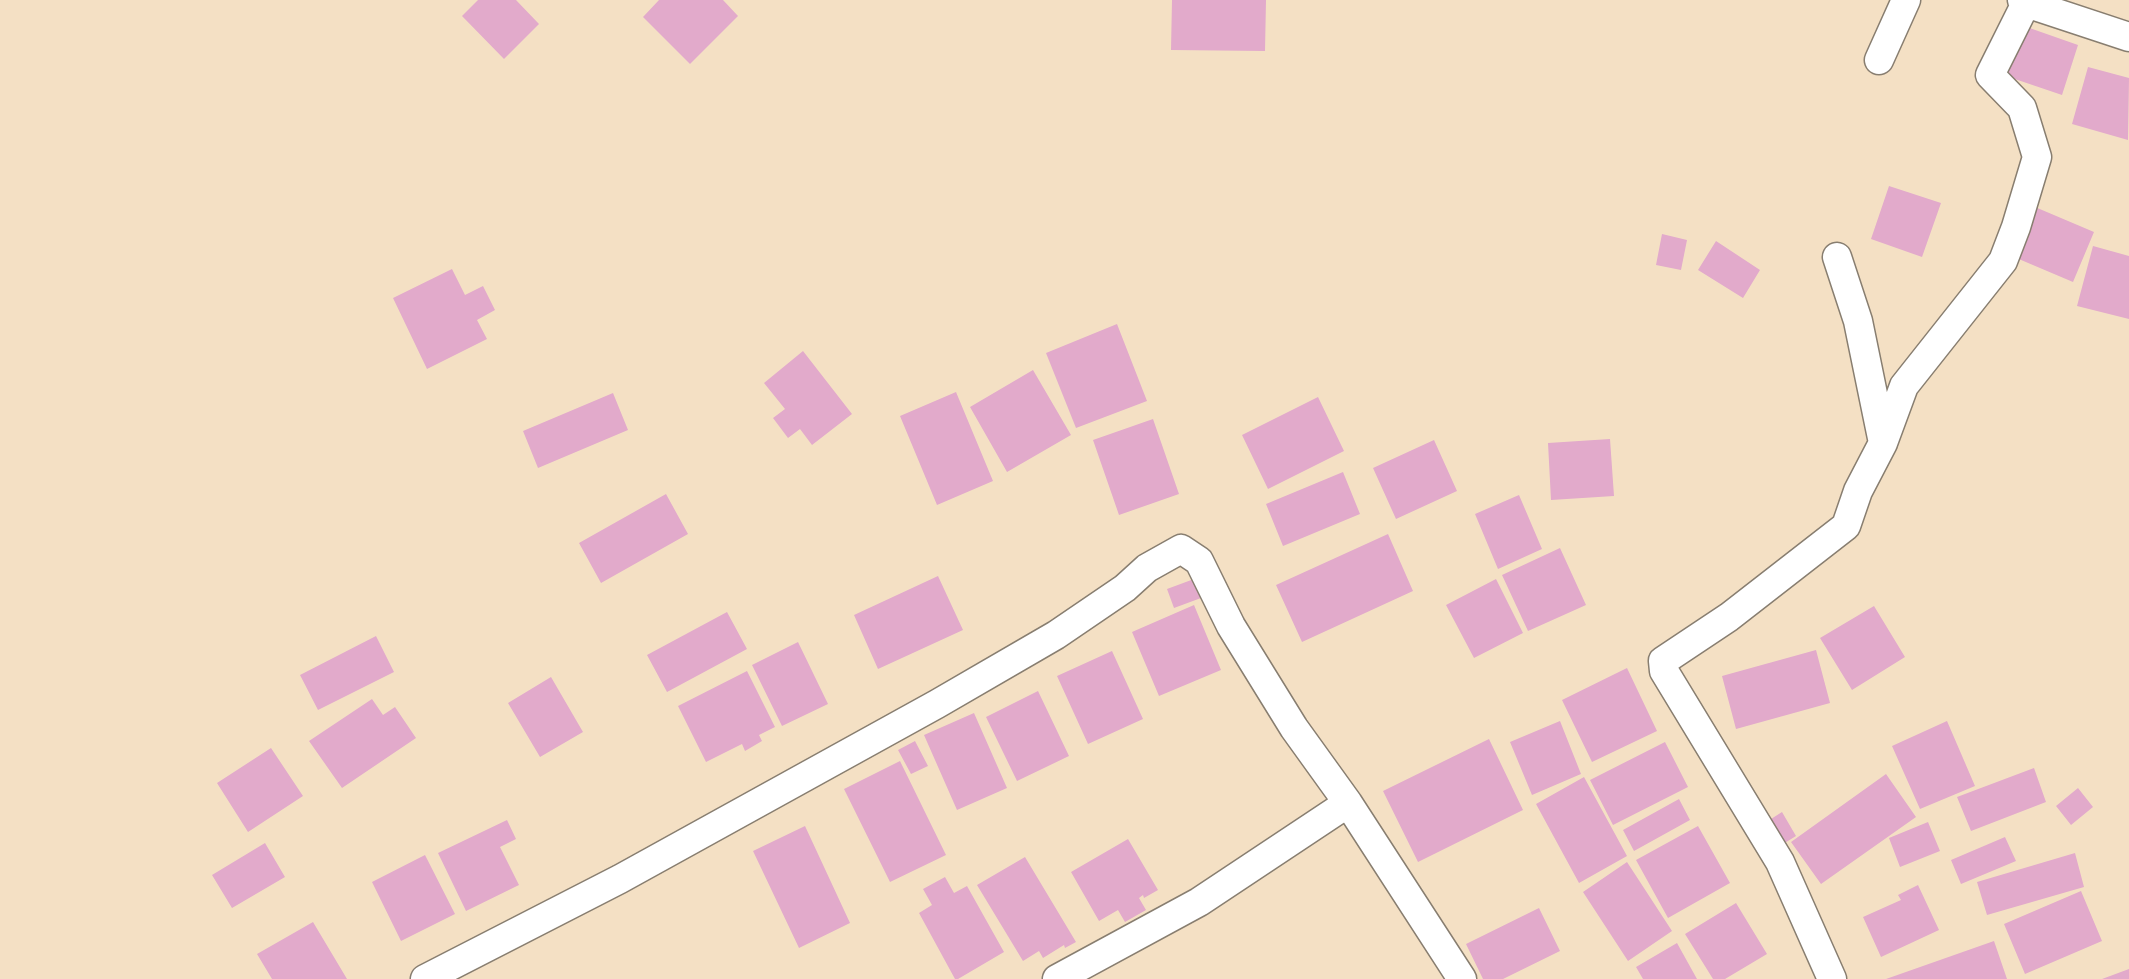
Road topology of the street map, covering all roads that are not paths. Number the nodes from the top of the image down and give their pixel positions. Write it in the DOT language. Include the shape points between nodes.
graph roads {
  1 [pos="1906,0"];
  2 [pos="2027,1"];
  3 [pos="2129,37"];
  4 [pos="1879,60"];
  5 [pos="1837,257"];
  6 [pos="1883,442"];
  7 [pos="1348,803"];
  8 [pos="425,979"];
  9 [pos="1057,979"];
  10 [pos="1462,979"];
  11 [pos="1832,979"];
  1 -- 4 [label="street"];
  2 -- 3 [label="street"];
  2 -- 6 [label="street" via="1990,75 2022,108 2037,157 2016,227 2002,261 1904,386"];
  5 -- 6 [label="street" via="1858,321"];
  6 -- 11 [label="street" via="1858,491 1846,526 1729,617 1663,661 1664,671 1780,862"];
  7 -- 8 [label="street" via="1294,728 1231,626 1199,561 1181,549 1147,568 1125,588 1056,635 938,704 620,879"];
  7 -- 9 [label="street" via="1199,902"];
  7 -- 10 [label="street"];
}
